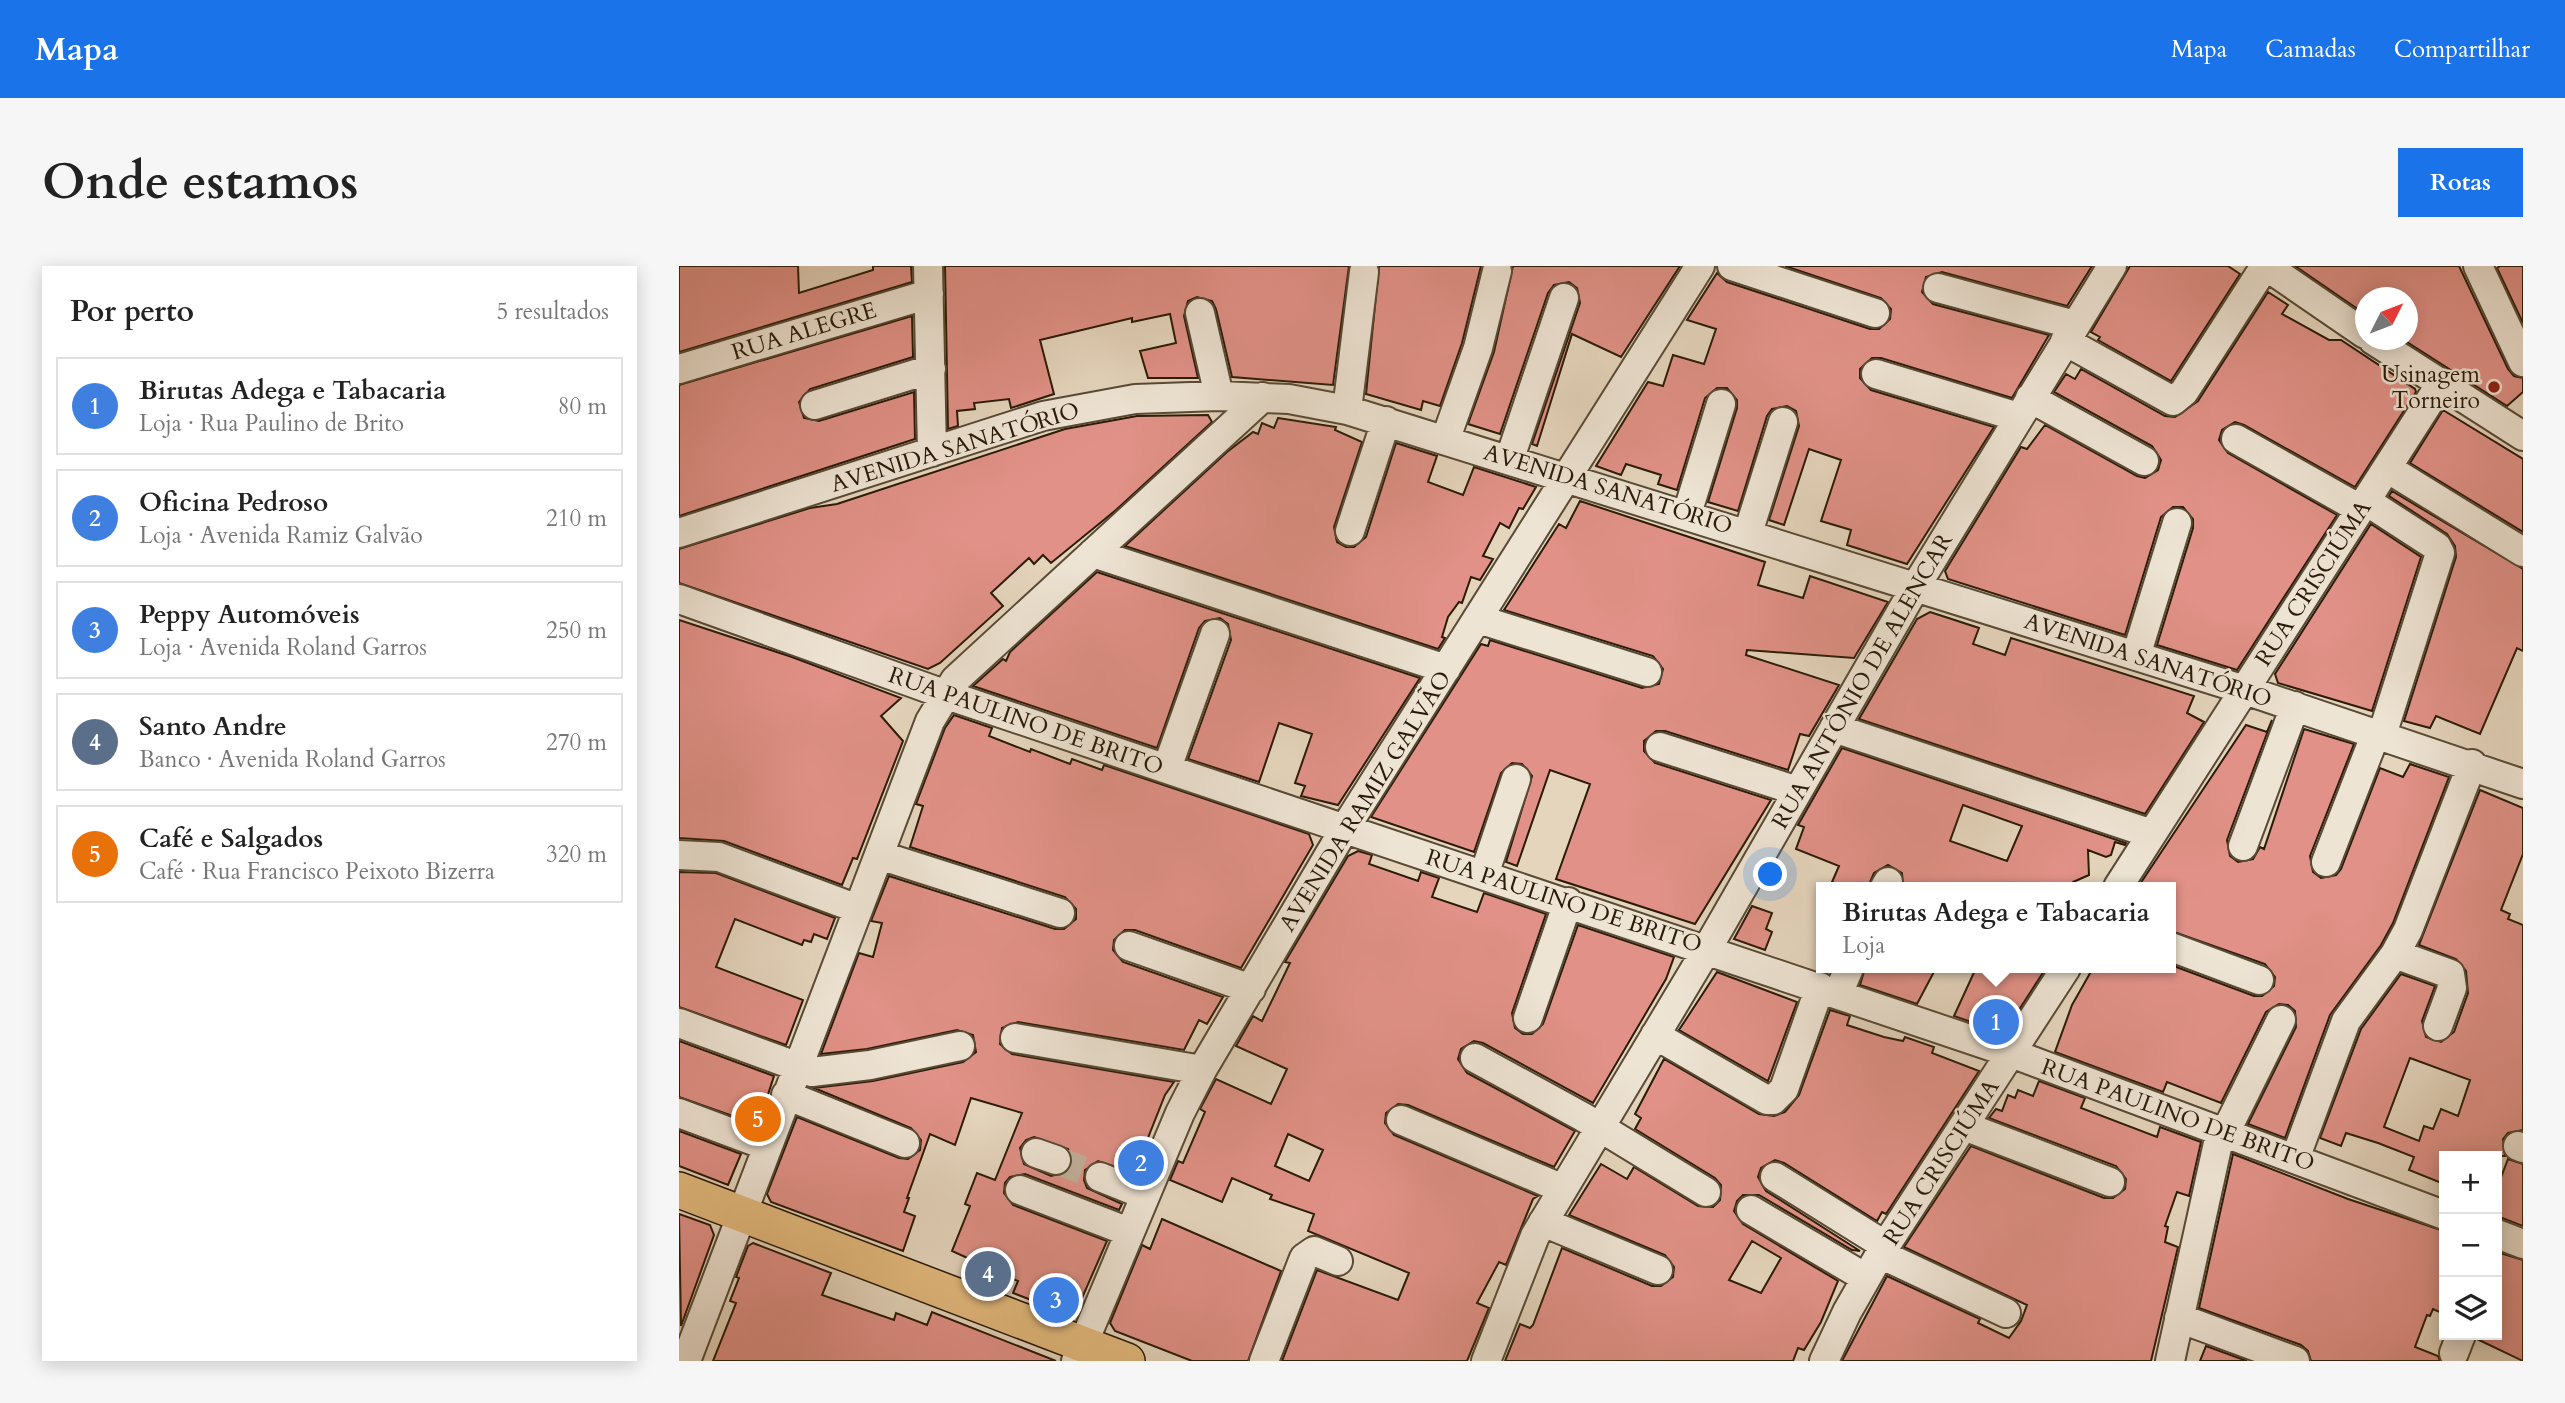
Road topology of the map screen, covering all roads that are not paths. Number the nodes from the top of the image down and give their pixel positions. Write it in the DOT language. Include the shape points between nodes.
graph roads {
  1 [pos="928,266"];
  2 [pos="1700,266"];
  3 [pos="1733,266"];
  4 [pos="2112,266"];
  5 [pos="2265,266"];
  6 [pos="2478,266"];
  7 [pos="1497,271"];
  8 [pos="1364,272"];
  9 [pos="1938,288"];
  10 [pos="929,294"];
  11 [pos="1564,298"];
  12 [pos="1200,313"];
  13 [pos="1875,313"];
  14 [pos="2355,327"];
  15 [pos="2070,333"];
  16 [pos="2388,350"];
  17 [pos="2523,362"];
  18 [pos="679,369"];
  19 [pos="931,369"];
  20 [pos="1876,374"];
  21 [pos="2440,385"];
  22 [pos="1219,396"];
  23 [pos="1262,397"];
  24 [pos="1721,404"];
  25 [pos="815,405"];
  26 [pos="2024,408"];
  27 [pos="1347,410"];
  28 [pos="1386,421"];
  29 [pos="1783,422"];
  30 [pos="2523,436"];
  31 [pos="1446,438"];
  32 [pos="2236,439"];
  33 [pos="932,452"];
  34 [pos="1510,458"];
  35 [pos="2144,461"];
  36 [pos="2387,468"];
  37 [pos="1568,476"];
  38 [pos="2363,505"];
  39 [pos="1687,514"];
  40 [pos="2177,523"];
  41 [pos="1350,531"];
  42 [pos="679,533"];
  43 [pos="1748,533"];
  44 [pos="2523,552"];
  45 [pos="1093,553"];
  46 [pos="1916,586"];
  47 [pos="679,599"];
  48 [pos="1478,619"];
  49 [pos="1215,634"];
  50 [pos="2136,656"];
  51 [pos="1446,669"];
  52 [pos="1647,671"];
  53 [pos="2245,690"];
  54 [pos="944,694"];
  55 [pos="2295,706"];
  56 [pos="1834,728"];
  57 [pos="2379,734"];
  58 [pos="1660,747"];
  59 [pos="2472,764"];
  60 [pos="1167,768"];
  61 [pos="1517,779"];
  62 [pos="2523,784"];
  63 [pos="1798,791"];
  64 [pos="1345,828"];
  65 [pos="2152,834"];
  66 [pos="2243,846"];
  67 [pos="679,855"];
  68 [pos="879,855"];
  69 [pos="2326,862"];
  70 [pos="1484,875"];
  71 [pos="2121,882"];
  72 [pos="1568,902"];
  73 [pos="858,909"];
  74 [pos="1060,913"];
  75 [pos="1129,947"];
  76 [pos="1707,948"];
  77 [pos="2176,949"];
  78 [pos="2395,954"];
  79 [pos="1844,973"];
  80 [pos="2063,973"];
  81 [pos="2259,980"];
  82 [pos="1251,989"];
  83 [pos="1829,990"];
  84 [pos="1528,1018"];
  85 [pos="2281,1020"];
  86 [pos="679,1023"];
  87 [pos="2438,1026"];
  88 [pos="1655,1035"];
  89 [pos="1015,1038"];
  90 [pos="960,1046"];
  91 [pos="2011,1053"];
  92 [pos="1475,1058"];
  93 [pos="797,1068"];
  94 [pos="1202,1070"];
  95 [pos="786,1095"];
  96 [pos="679,1113"];
  97 [pos="1401,1120"];
  98 [pos="1964,1126"];
  99 [pos="1601,1128"];
  100 [pos="2220,1134"];
  101 [pos="905,1143"];
  102 [pos="767,1146"];
  103 [pos="2295,1159"];
  104 [pos="1100,1177"];
  105 [pos="1775,1177"];
  106 [pos="2110,1182"];
  107 [pos="1563,1189"];
  108 [pos="679,1190"];
  109 [pos="1020,1190"];
  110 [pos="1706,1192"];
  111 [pos="1145,1195"];
  112 [pos="1751,1210"];
  113 [pos="2439,1212"];
  114 [pos="741,1213"];
  115 [pos="1543,1222"];
  116 [pos="1129,1232"];
  117 [pos="1883,1250"];
  118 [pos="1338,1261"];
  119 [pos="1658,1270"];
  120 [pos="1865,1278"];
  121 [pos="2006,1313"];
  122 [pos="2179,1318"];
  123 [pos="1079,1353"];
  124 [pos="686,1361"];
  125 [pos="1127,1361"];
  126 [pos="1263,1361"];
  127 [pos="1486,1361"];
  128 [pos="1824,1361"];
  129 [pos="2170,1361"];
  130 [pos="2295,1361"];
  1 -- 10 [label="street"];
  2 -- 37 [label="street, AVENIDA RAMIZ GALVÃO"];
  3 -- 13 [label="street"];
  4 -- 15 [label="street, RUA ANTÔNIO DE ALENCAR"];
  5 -- 14 [label="street"];
  5 -- 15 [label="street" via="2177,399 2169,401"];
  6 -- 17 [label="street"];
  7 -- 31 [label="street" via="1478,348"];
  8 -- 27 [label="street"];
  9 -- 15 [label="street"];
  10 -- 18 [label="street, RUA ALEGRE"];
  10 -- 19 [label="street"];
  11 -- 34 [label="street"];
  12 -- 22 [label="street"];
  15 -- 26 [label="street, RUA ANTÔNIO DE ALENCAR"];
  16 -- 21 [label="street"];
  19 -- 25 [label="street"];
  19 -- 33 [label="street"];
  20 -- 26 [label="street"];
  21 -- 30 [label="street"];
  21 -- 36 [label="street, RUA CRISCIÚMA"];
  22 -- 23 [label="street, AVENIDA SANATÓRIO"];
  22 -- 33 [label="street, AVENIDA SANATÓRIO" via="1135,399 1085,407"];
  23 -- 27 [label="street, AVENIDA SANATÓRIO"];
  23 -- 45 [label="street"];
  24 -- 39 [label="street"];
  26 -- 35 [label="street"];
  26 -- 46 [label="street, RUA ANTÔNIO DE ALENCAR"];
  27 -- 28 [label="street, AVENIDA SANATÓRIO"];
  28 -- 31 [label="street, AVENIDA SANATÓRIO"];
  28 -- 41 [label="street"];
  29 -- 43 [label="street"];
  31 -- 34 [label="street, AVENIDA SANATÓRIO"];
  32 -- 38 [label="street"];
  33 -- 42 [label="street, AVENIDA SANATÓRIO"];
  34 -- 37 [label="street, AVENIDA SANATÓRIO"];
  36 -- 38 [label="street, RUA CRISCIÚMA"];
  36 -- 44 [label="street"];
  37 -- 39 [label="street, AVENIDA SANATÓRIO"];
  37 -- 48 [label="street, AVENIDA RAMIZ GALVÃO"];
  38 -- 53 [label="street, RUA CRISCIÚMA"];
  38 -- 57 [label="street" via="2437,547 2440,553"];
  39 -- 43 [label="street, AVENIDA SANATÓRIO"];
  40 -- 50 [label="street"];
  43 -- 46 [label="street, AVENIDA SANATÓRIO" via="1844,557"];
  45 -- 51 [label="street"];
  45 -- 54 [label="street"];
  46 -- 50 [label="street, AVENIDA SANATÓRIO"];
  46 -- 56 [label="street, RUA ANTÔNIO DE ALENCAR"];
  47 -- 54 [label="street, RUA PAULINO DE BRITO"];
  48 -- 51 [label="street, AVENIDA RAMIZ GALVÃO"];
  48 -- 52 [label="street"];
  49 -- 60 [label="street"];
  50 -- 53 [label="street, AVENIDA SANATÓRIO"];
  51 -- 64 [label="street, AVENIDA RAMIZ GALVÃO"];
  53 -- 55 [label="street, AVENIDA SANATÓRIO"];
  53 -- 65 [label="street, RUA CRISCIÚMA"];
  54 -- 60 [label="street, RUA PAULINO DE BRITO"];
  54 -- 68 [label="street"];
  55 -- 57 [label="street, AVENIDA SANATÓRIO"];
  55 -- 66 [label="street"];
  56 -- 63 [label="street, RUA ANTÔNIO DE ALENCAR"];
  56 -- 65 [label="street"];
  57 -- 59 [label="street, AVENIDA SANATÓRIO"];
  57 -- 69 [label="street"];
  58 -- 63 [label="street"];
  59 -- 62 [label="street, AVENIDA SANATÓRIO"];
  59 -- 78 [label="street"];
  60 -- 64 [label="street, RUA PAULINO DE BRITO"];
  61 -- 70 [label="street"];
  63 -- 76 [label="street, RUA ANTÔNIO DE ALENCAR"];
  64 -- 70 [label="street, RUA PAULINO DE BRITO"];
  64 -- 82 [label="street, AVENIDA RAMIZ GALVÃO"];
  65 -- 71 [label="street, RUA CRISCIÚMA"];
  67 -- 73 [label="street" via="719,857"];
  68 -- 73 [label="street"];
  68 -- 74 [label="street"];
  70 -- 72 [label="street, RUA PAULINO DE BRITO"];
  72 -- 76 [label="street, RUA PAULINO DE BRITO"];
  72 -- 84 [label="street"];
  73 -- 93 [label="street"];
  75 -- 82 [label="street"];
  76 -- 83 [label="street, RUA PAULINO DE BRITO"];
  76 -- 88 [label="street, RUA ANTÔNIO DE ALENCAR"];
  77 -- 81 [label="street"];
  78 -- 87 [label="street" via="2450,974 2452,988"];
  78 -- 103 [label="street" via="2346,1021"];
  79 -- 83 [label="street"];
  80 -- 91 [label="street, RUA CRISCIÚMA"];
  82 -- 94 [label="street, AVENIDA RAMIZ GALVÃO"];
  83 -- 88 [label="street" via="1784,1089 1773,1100"];
  83 -- 91 [label="street, RUA PAULINO DE BRITO"];
  85 -- 100 [label="street" via="2230,1123"];
  86 -- 93 [label="street"];
  88 -- 99 [label="street, RUA ANTÔNIO DE ALENCAR"];
  89 -- 94 [label="street"];
  90 -- 93 [label="street" via="832,1071"];
  91 -- 98 [label="street, RUA CRISCIÚMA"];
  91 -- 100 [label="street, RUA PAULINO DE BRITO"];
  92 -- 99 [label="street"];
  93 -- 95 [label="street"];
  94 -- 111 [label="street, AVENIDA RAMIZ GALVÃO"];
  95 -- 101 [label="street"];
  95 -- 102 [label="street"];
  96 -- 102 [label="street"];
  97 -- 107 [label="street"];
  98 -- 106 [label="street"];
  98 -- 117 [label="street, RUA CRISCIÚMA"];
  99 -- 107 [label="street, RUA ANTÔNIO DE ALENCAR"];
  99 -- 110 [label="street"];
  100 -- 103 [label="street, RUA PAULINO DE BRITO"];
  100 -- 122 [label="street"];
  102 -- 114 [label="street"];
  103 -- 113 [label="street, RUA PAULINO DE BRITO"];
  104 -- 111 [label="street"];
  105 -- 117 [label="street"];
  107 -- 115 [label="street, RUA ANTÔNIO DE ALENCAR"];
  108 -- 114 [label="main road"];
  109 -- 116 [label="street"];
  111 -- 116 [label="street, AVENIDA RAMIZ GALVÃO"];
  112 -- 120 [label="street"];
  114 -- 123 [label="main road"];
  114 -- 124 [label="street"];
  115 -- 119 [label="street"];
  115 -- 127 [label="street, RUA ANTÔNIO DE ALENCAR"];
  116 -- 123 [label="street, AVENIDA RAMIZ GALVÃO"];
  117 -- 120 [label="street, RUA CRISCIÚMA"];
  117 -- 121 [label="street"];
  118 -- 126 [label="street" via="1314,1251 1304,1258"];
  120 -- 128 [label="street, RUA CRISCIÚMA"];
  122 -- 129 [label="street"];
  122 -- 130 [label="street"];
  123 -- 125 [label="main road"];
}
